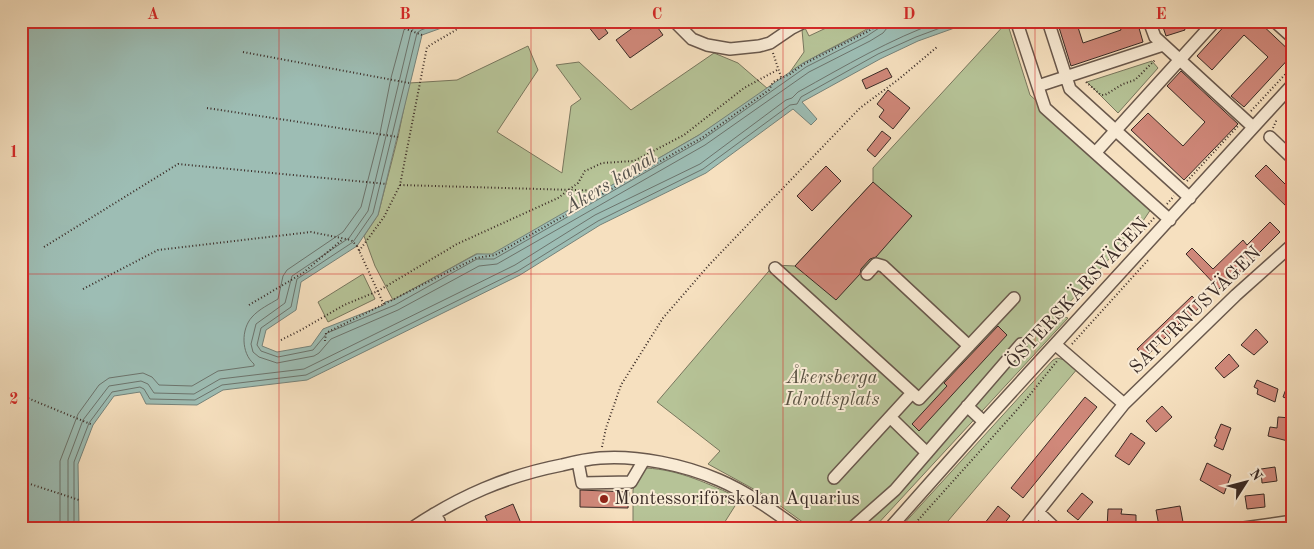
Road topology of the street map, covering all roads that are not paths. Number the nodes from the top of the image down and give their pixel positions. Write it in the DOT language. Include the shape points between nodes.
graph roads {
  1 [pos="674,21"];
  2 [pos="806,21"];
  3 [pos="1019,21"];
  4 [pos="1048,21"];
  5 [pos="1149,21"];
  6 [pos="1216,21"];
  7 [pos="1274,21"];
  8 [pos="1293,38"];
  9 [pos="1165,47"];
  10 [pos="1180,60"];
  11 [pos="1066,77"];
  12 [pos="1293,84"];
  13 [pos="1038,86"];
  14 [pos="1254,127"];
  15 [pos="1116,131"];
  16 [pos="1270,137"];
  17 [pos="1096,152"];
  18 [pos="1293,159"];
  19 [pos="1190,198"];
  20 [pos="1170,220"];
  21 [pos="1293,244"];
  22 [pos="775,268"];
  23 [pos="867,274"];
  24 [pos="1014,298"];
  25 [pos="1021,344"];
  26 [pos="969,346"];
  27 [pos="1060,349"];
  28 [pos="912,393"];
  29 [pos="1124,404"];
  30 [pos="967,406"];
  31 [pos="890,417"];
  32 [pos="984,422"];
  33 [pos="927,453"];
  34 [pos="644,460"];
  35 [pos="578,462"];
  36 [pos="834,478"];
  37 [pos="1038,512"];
  38 [pos="434,514"];
  39 [pos="1293,521"];
  40 [pos="789,525"];
  41 [pos="412,528"];
  42 [pos="440,528"];
  43 [pos="852,528"];
  44 [pos="890,528"];
  45 [pos="1025,528"];
  46 [pos="1055,528"];
  47 [pos="1244,528"];
  1 -- 2 [label="street" via="692,39 707,46 730,49 770,43"];
  3 -- 13 [label="street"];
  4 -- 11 [label="street"];
  5 -- 9 [label="street" via="1155,37"];
  6 -- 10 [label="street"];
  7 -- 8 [label="street"];
  9 -- 10 [label="street"];
  9 -- 11 [label="street"];
  10 -- 14 [label="street"];
  10 -- 15 [label="street"];
  11 -- 13 [label="street"];
  11 -- 15 [label="street" via="1070,89"];
  12 -- 14 [label="street, ÖSTERSKÄRSVÄGEN"];
  13 -- 17 [label="street" via="1045,108"];
  14 -- 19 [label="street, ÖSTERSKÄRSVÄGEN"];
  15 -- 17 [label="street"];
  15 -- 19 [label="street"];
  16 -- 18 [label="street"];
  17 -- 20 [label="street"];
  19 -- 20 [label="street, ÖSTERSKÄRSVÄGEN"];
  20 -- 27 [label="street, ÖSTERSKÄRSVÄGEN"];
  21 -- 29 [label="street, SATURNUSVÄGEN"];
  22 -- 28 [label="street"];
  23 -- 26 [label="street" via="876,264 883,266"];
  24 -- 26 [label="street"];
  25 -- 30 [label="street"];
  26 -- 28 [label="street" via="919,399"];
  27 -- 29 [label="street"];
  27 -- 32 [label="street, ÖSTERSKÄRSVÄGEN"];
  28 -- 31 [label="street"];
  29 -- 37 [label="street, SATURNUSVÄGEN"];
  30 -- 32 [label="street"];
  30 -- 33 [label="street"];
  31 -- 33 [label="street"];
  31 -- 36 [label="street"];
  32 -- 44 [label="street, ÖSTERSKÄRSVÄGEN"];
  33 -- 43 [label="street" via="895,490"];
  34 -- 35 [label="street" via="600,458"];
  34 -- 35 [label="street" via="631,482 582,483"];
  34 -- 40 [label="street" via="718,479 748,494"];
  35 -- 38 [label="street" via="531,471 498,482"];
  37 -- 45 [label="street, SATURNUSVÄGEN"];
  37 -- 46 [label="street"];
  38 -- 41 [label="street"];
  38 -- 42 [label="street"];
  39 -- 47 [label="street"];
}
